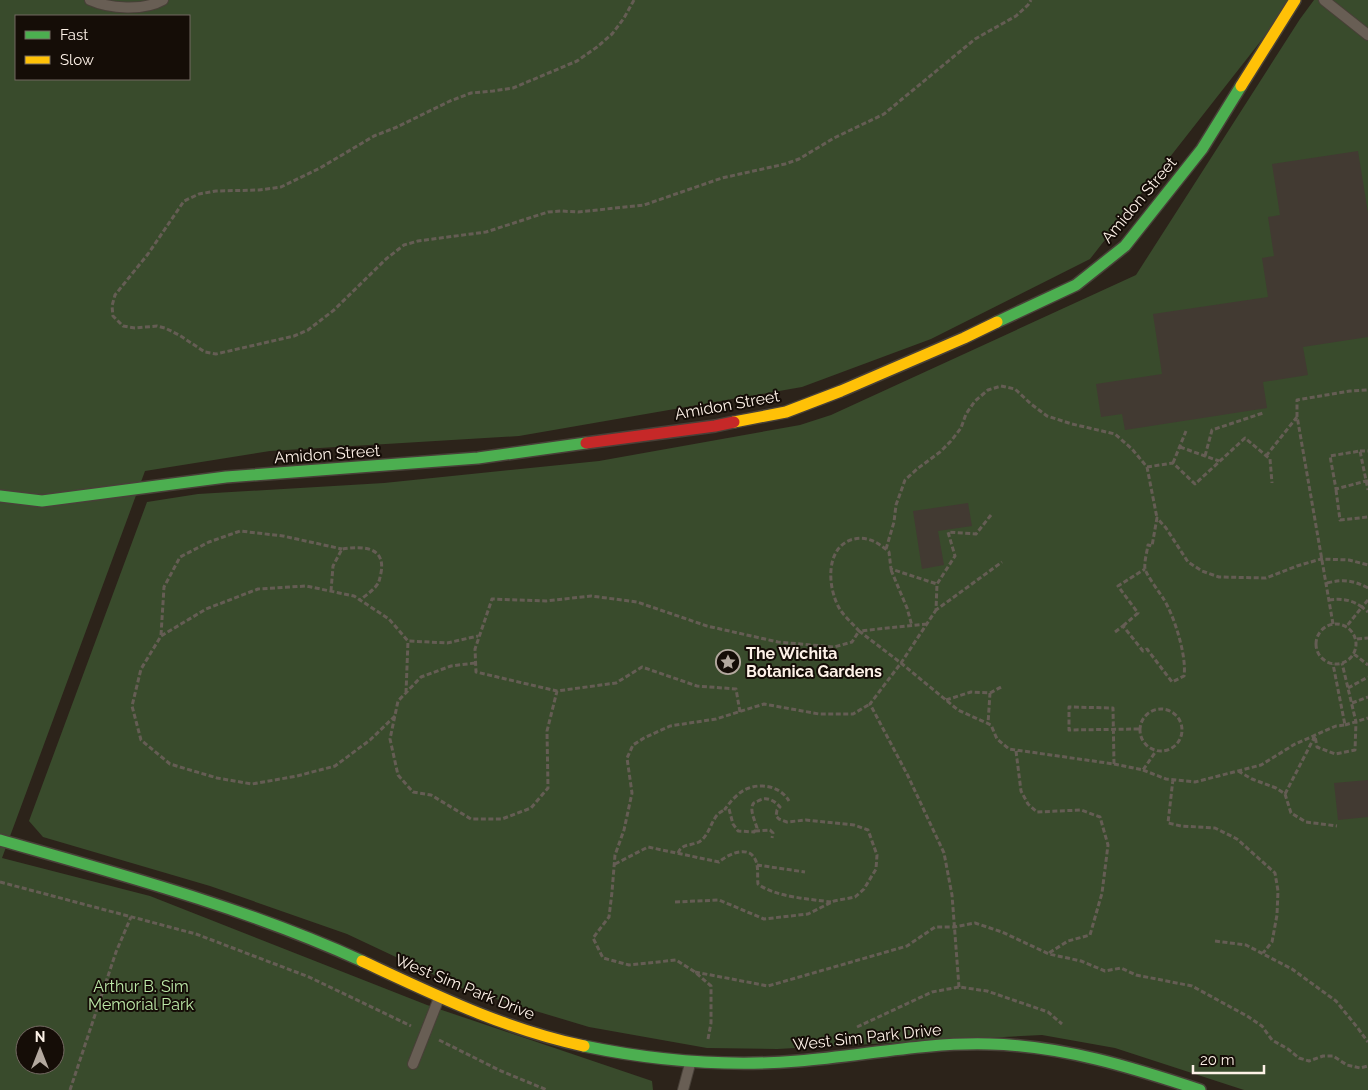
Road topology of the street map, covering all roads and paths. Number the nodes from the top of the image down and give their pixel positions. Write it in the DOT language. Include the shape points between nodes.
graph roads {
  1 [pos="90,0"];
  2 [pos="163,0"];
  3 [pos="634,0"];
  4 [pos="1031,0"];
  5 [pos="1295,0"];
  6 [pos="1324,0"];
  7 [pos="1368,35"];
  8 [pos="1368,390"];
  9 [pos="1263,412"];
  10 [pos="1297,416"];
  11 [pos="1186,431"];
  12 [pos="1180,447"];
  13 [pos="1360,451"];
  14 [pos="1368,451"];
  15 [pos="1205,456"];
  16 [pos="1266,456"];
  17 [pos="1219,461"];
  18 [pos="1173,463"];
  19 [pos="1147,467"];
  20 [pos="1367,481"];
  21 [pos="1272,483"];
  22 [pos="1336,490"];
  23 [pos="1368,490"];
  24 [pos="0,496"];
  25 [pos="990,515"];
  26 [pos="1368,517"];
  27 [pos="1157,518"];
  28 [pos="342,549"];
  29 [pos="886,549"];
  30 [pos="1321,559"];
  31 [pos="1002,562"];
  32 [pos="1368,565"];
  33 [pos="890,569"];
  34 [pos="1145,569"];
  35 [pos="1327,583"];
  36 [pos="937,584"];
  37 [pos="1368,588"];
  38 [pos="331,591"];
  39 [pos="360,600"];
  40 [pos="1329,600"];
  41 [pos="1368,600"];
  42 [pos="1362,607"];
  43 [pos="936,610"];
  44 [pos="1368,612"];
  45 [pos="927,624"];
  46 [pos="1333,624"];
  47 [pos="912,626"];
  48 [pos="1123,626"];
  49 [pos="1346,627"];
  50 [pos="859,631"];
  51 [pos="1115,632"];
  52 [pos="161,636"];
  53 [pos="479,636"];
  54 [pos="1368,638"];
  55 [pos="1357,640"];
  56 [pos="408,641"];
  57 [pos="1354,654"];
  58 [pos="475,663"];
  59 [pos="901,663"];
  60 [pos="1342,663"];
  61 [pos="1333,664"];
  62 [pos="1368,665"];
  63 [pos="1368,677"];
  64 [pos="1003,686"];
  65 [pos="1348,688"];
  66 [pos="557,691"];
  67 [pos="406,693"];
  68 [pos="990,694"];
  69 [pos="1368,697"];
  70 [pos="946,700"];
  71 [pos="1352,703"];
  72 [pos="870,704"];
  73 [pos="740,712"];
  74 [pos="395,716"];
  75 [pos="1368,718"];
  76 [pos="1356,722"];
  77 [pos="988,724"];
  78 [pos="1345,725"];
  79 [pos="1114,728"];
  80 [pos="1139,729"];
  81 [pos="1315,736"];
  82 [pos="1016,751"];
  83 [pos="1156,751"];
  84 [pos="1114,764"];
  85 [pos="1143,770"];
  86 [pos="1238,771"];
  87 [pos="1173,779"];
  88 [pos="1285,794"];
  89 [pos="789,801"];
  90 [pos="725,809"];
  91 [pos="1337,826"];
  92 [pos="754,832"];
  93 [pos="772,838"];
  94 [pos="0,840"];
  95 [pos="678,853"];
  96 [pos="614,864"];
  97 [pos="757,865"];
  98 [pos="805,872"];
  99 [pos="0,882"];
  100 [pos="675,902"];
  101 [pos="832,903"];
  102 [pos="131,917"];
  103 [pos="954,927"];
  104 [pos="1215,941"];
  105 [pos="1263,953"];
  106 [pos="1048,954"];
  107 [pos="695,972"];
  108 [pos="959,987"];
  109 [pos="439,997"];
  110 [pos="425,1033"];
  111 [pos="708,1040"];
  112 [pos="1368,1042"];
  113 [pos="691,1062"];
  114 [pos="413,1064"];
  115 [pos="1368,1066"];
  116 [pos="70,1090"];
  117 [pos="547,1090"];
  118 [pos="683,1090"];
  119 [pos="1200,1090"];
  1 -- 2 [label="lane" via="100,5 132,8"];
  3 -- 4 [label="path" via="612,34 578,60 512,88 471,93 450,101 374,136 281,187 199,194 184,201 115,295 113,316 123,326 165,328 205,352 216,354 294,336 308,330 334,310 404,246 486,232 548,212 644,205 722,178 799,159 884,114 975,39 1016,16"];
  5 -- 24 [label="street, Amidon Street" via="1202,149 1125,246 1076,285 841,391 786,412 715,426 478,458 226,477 42,501"];
  6 -- 7 [label="lane"];
  8 -- 10 [label="path" via="1297,400"];
  9 -- 15 [label="path" via="1212,430"];
  10 -- 16 [label="path"];
  10 -- 30 [label="path"];
  11 -- 12 [label="path"];
  12 -- 15 [label="path"];
  12 -- 18 [label="path"];
  13 -- 14 [label="path"];
  13 -- 20 [label="path"];
  13 -- 22 [label="path" via="1330,456"];
  15 -- 17 [label="path"];
  16 -- 17 [label="path" via="1245,438"];
  16 -- 21 [label="path" via="1270,458"];
  17 -- 18 [label="path" via="1194,484"];
  18 -- 19 [label="path"];
  19 -- 27 [label="path"];
  19 -- 29 [label="path" via="1115,434 1047,416 1015,390 1001,386 988,390 975,401 951,442 905,480"];
  20 -- 22 [label="path"];
  20 -- 23 [label="path"];
  22 -- 26 [label="path" via="1340,520"];
  25 -- 36 [label="path" via="976,534 948,532 955,556"];
  27 -- 30 [label="path" via="1188,562 1219,577 1266,578"];
  27 -- 34 [label="path"];
  28 -- 38 [label="path" via="333,566"];
  28 -- 39 [label="path" via="370,549 380,557 379,582"];
  28 -- 52 [label="path" via="283,536 240,531 209,542 180,557 164,587"];
  29 -- 33 [label="path"];
  29 -- 50 [label="path" via="874,540 860,538 848,541 841,546 831,565 835,597 841,611"];
  30 -- 32 [label="path" via="1349,560"];
  30 -- 35 [label="path"];
  31 -- 43 [label="path"];
  33 -- 36 [label="path"];
  33 -- 47 [label="path"];
  34 -- 48 [label="path" via="1118,586 1138,613"];
  34 -- 48 [label="path" via="1172,616 1184,655 1184,676 1172,682 1147,649 1143,651"];
  35 -- 37 [label="path" via="1354,581"];
  35 -- 40 [label="path"];
  36 -- 43 [label="path"];
  38 -- 39 [label="path"];
  38 -- 52 [label="path" via="306,586 258,589 206,609"];
  39 -- 56 [label="path" via="389,619"];
  40 -- 42 [label="path" via="1354,601"];
  40 -- 46 [label="path"];
  41 -- 42 [label="path"];
  42 -- 44 [label="path"];
  42 -- 49 [label="path"];
  43 -- 45 [label="path"];
  45 -- 47 [label="path"];
  45 -- 59 [label="path"];
  46 -- 49 [label="path"];
  46 -- 61 [label="path" via="1319,633 1316,646 1321,658"];
  47 -- 50 [label="path"];
  48 -- 51 [label="path"];
  49 -- 55 [label="path"];
  50 -- 53 [label="path" via="852,642 834,647 778,642 707,626 637,602 591,596 546,601 492,599"];
  50 -- 59 [label="path"];
  52 -- 74 [label="path" via="141,669 132,706 141,740 170,764 252,784 298,776 335,766"];
  53 -- 56 [label="path" via="447,644"];
  53 -- 58 [label="path"];
  54 -- 55 [label="path"];
  55 -- 57 [label="path"];
  56 -- 67 [label="path"];
  57 -- 60 [label="path"];
  57 -- 62 [label="path"];
  58 -- 66 [label="path" via="476,672"];
  58 -- 67 [label="path" via="451,666 421,677"];
  59 -- 70 [label="path"];
  59 -- 72 [label="path"];
  60 -- 61 [label="path"];
  60 -- 65 [label="path"];
  61 -- 78 [label="path"];
  63 -- 65 [label="path"];
  64 -- 68 [label="path"];
  65 -- 71 [label="path"];
  66 -- 73 [label="path" via="616,683 642,667 697,686 736,689"];
  66 -- 74 [label="path" via="547,731 548,788 531,808 502,819 471,819 432,795 413,792 398,775 390,739"];
  67 -- 74 [label="path" via="398,701"];
  68 -- 70 [label="path" via="971,692"];
  68 -- 77 [label="path"];
  69 -- 71 [label="path"];
  70 -- 77 [label="path" via="958,710"];
  71 -- 76 [label="path"];
  72 -- 73 [label="path" via="853,714 819,714 764,704"];
  72 -- 103 [label="path" via="944,853"];
  73 -- 96 [label="path" via="670,726 633,745 627,758 632,793"];
  75 -- 76 [label="path"];
  76 -- 78 [label="path"];
  76 -- 81 [label="path" via="1355,750 1335,754 1316,747"];
  77 -- 82 [label="path" via="998,740"];
  78 -- 81 [label="path"];
  79 -- 79 [label="path" via="1112,708 1069,707 1069,730"];
  79 -- 80 [label="path"];
  79 -- 84 [label="path"];
  80 -- 83 [label="path" via="1146,746"];
  80 -- 83 [label="path" via="1145,716 1157,709 1176,716 1182,728 1179,741 1170,750"];
  81 -- 86 [label="path" via="1261,765"];
  81 -- 88 [label="path"];
  82 -- 84 [label="path"];
  82 -- 106 [label="path" via="1021,791 1028,804 1037,812 1081,810 1100,817 1108,845 1102,893 1090,935 1068,941"];
  83 -- 85 [label="path"];
  84 -- 85 [label="path"];
  85 -- 87 [label="path"];
  86 -- 87 [label="path" via="1195,782"];
  86 -- 88 [label="path"];
  87 -- 105 [label="path" via="1168,823 1215,828 1237,840 1275,873 1277,915 1272,942"];
  88 -- 91 [label="path" via="1291,813 1299,818"];
  89 -- 90 [label="path" via="777,789 759,786 748,788"];
  90 -- 92 [label="path" via="730,809 738,831"];
  90 -- 95 [label="path" via="699,842 686,845"];
  92 -- 93 [label="path" via="770,830"];
  92 -- 101 [label="path" via="752,808 762,798 775,801 780,806 776,816 786,822 806,820 854,825 868,830 877,855 876,869 864,890 855,897"];
  94 -- 109 [label="street, West Sim Park Drive" via="232,908 306,937"];
  95 -- 96 [label="path" via="648,847"];
  95 -- 97 [label="path" via="719,862 743,851 751,854"];
  96 -- 107 [label="path" via="609,917 593,938 603,958 629,965 676,960"];
  97 -- 98 [label="path"];
  97 -- 101 [label="path" via="758,884 765,889"];
  99 -- 102 [label="path"];
  100 -- 101 [label="path" via="719,900 764,919 808,914"];
  102 -- 110 [label="path" via="196,934 309,977"];
  102 -- 116 [label="path" via="116,952"];
  103 -- 106 [label="path" via="975,923"];
  103 -- 107 [label="path" via="935,927 907,946 768,986"];
  103 -- 108 [label="path"];
  104 -- 105 [label="path" via="1246,945"];
  105 -- 112 [label="path" via="1292,969 1336,1001"];
  106 -- 115 [label="path" via="1081,961 1105,971 1121,968 1136,975 1192,986 1262,1026 1272,1040 1298,1058 1309,1061 1333,1056 1347,1065"];
  107 -- 111 [label="path" via="711,986"];
  109 -- 110 [label="lane"];
  109 -- 113 [label="street, West Sim Park Drive" via="541,1036 634,1055"];
  110 -- 114 [label="lane"];
  110 -- 117 [label="path"];
  113 -- 118 [label="lane"];
  113 -- 119 [label="street, West Sim Park Drive" via="786,1062 934,1045 1023,1046 1084,1055"];
}
